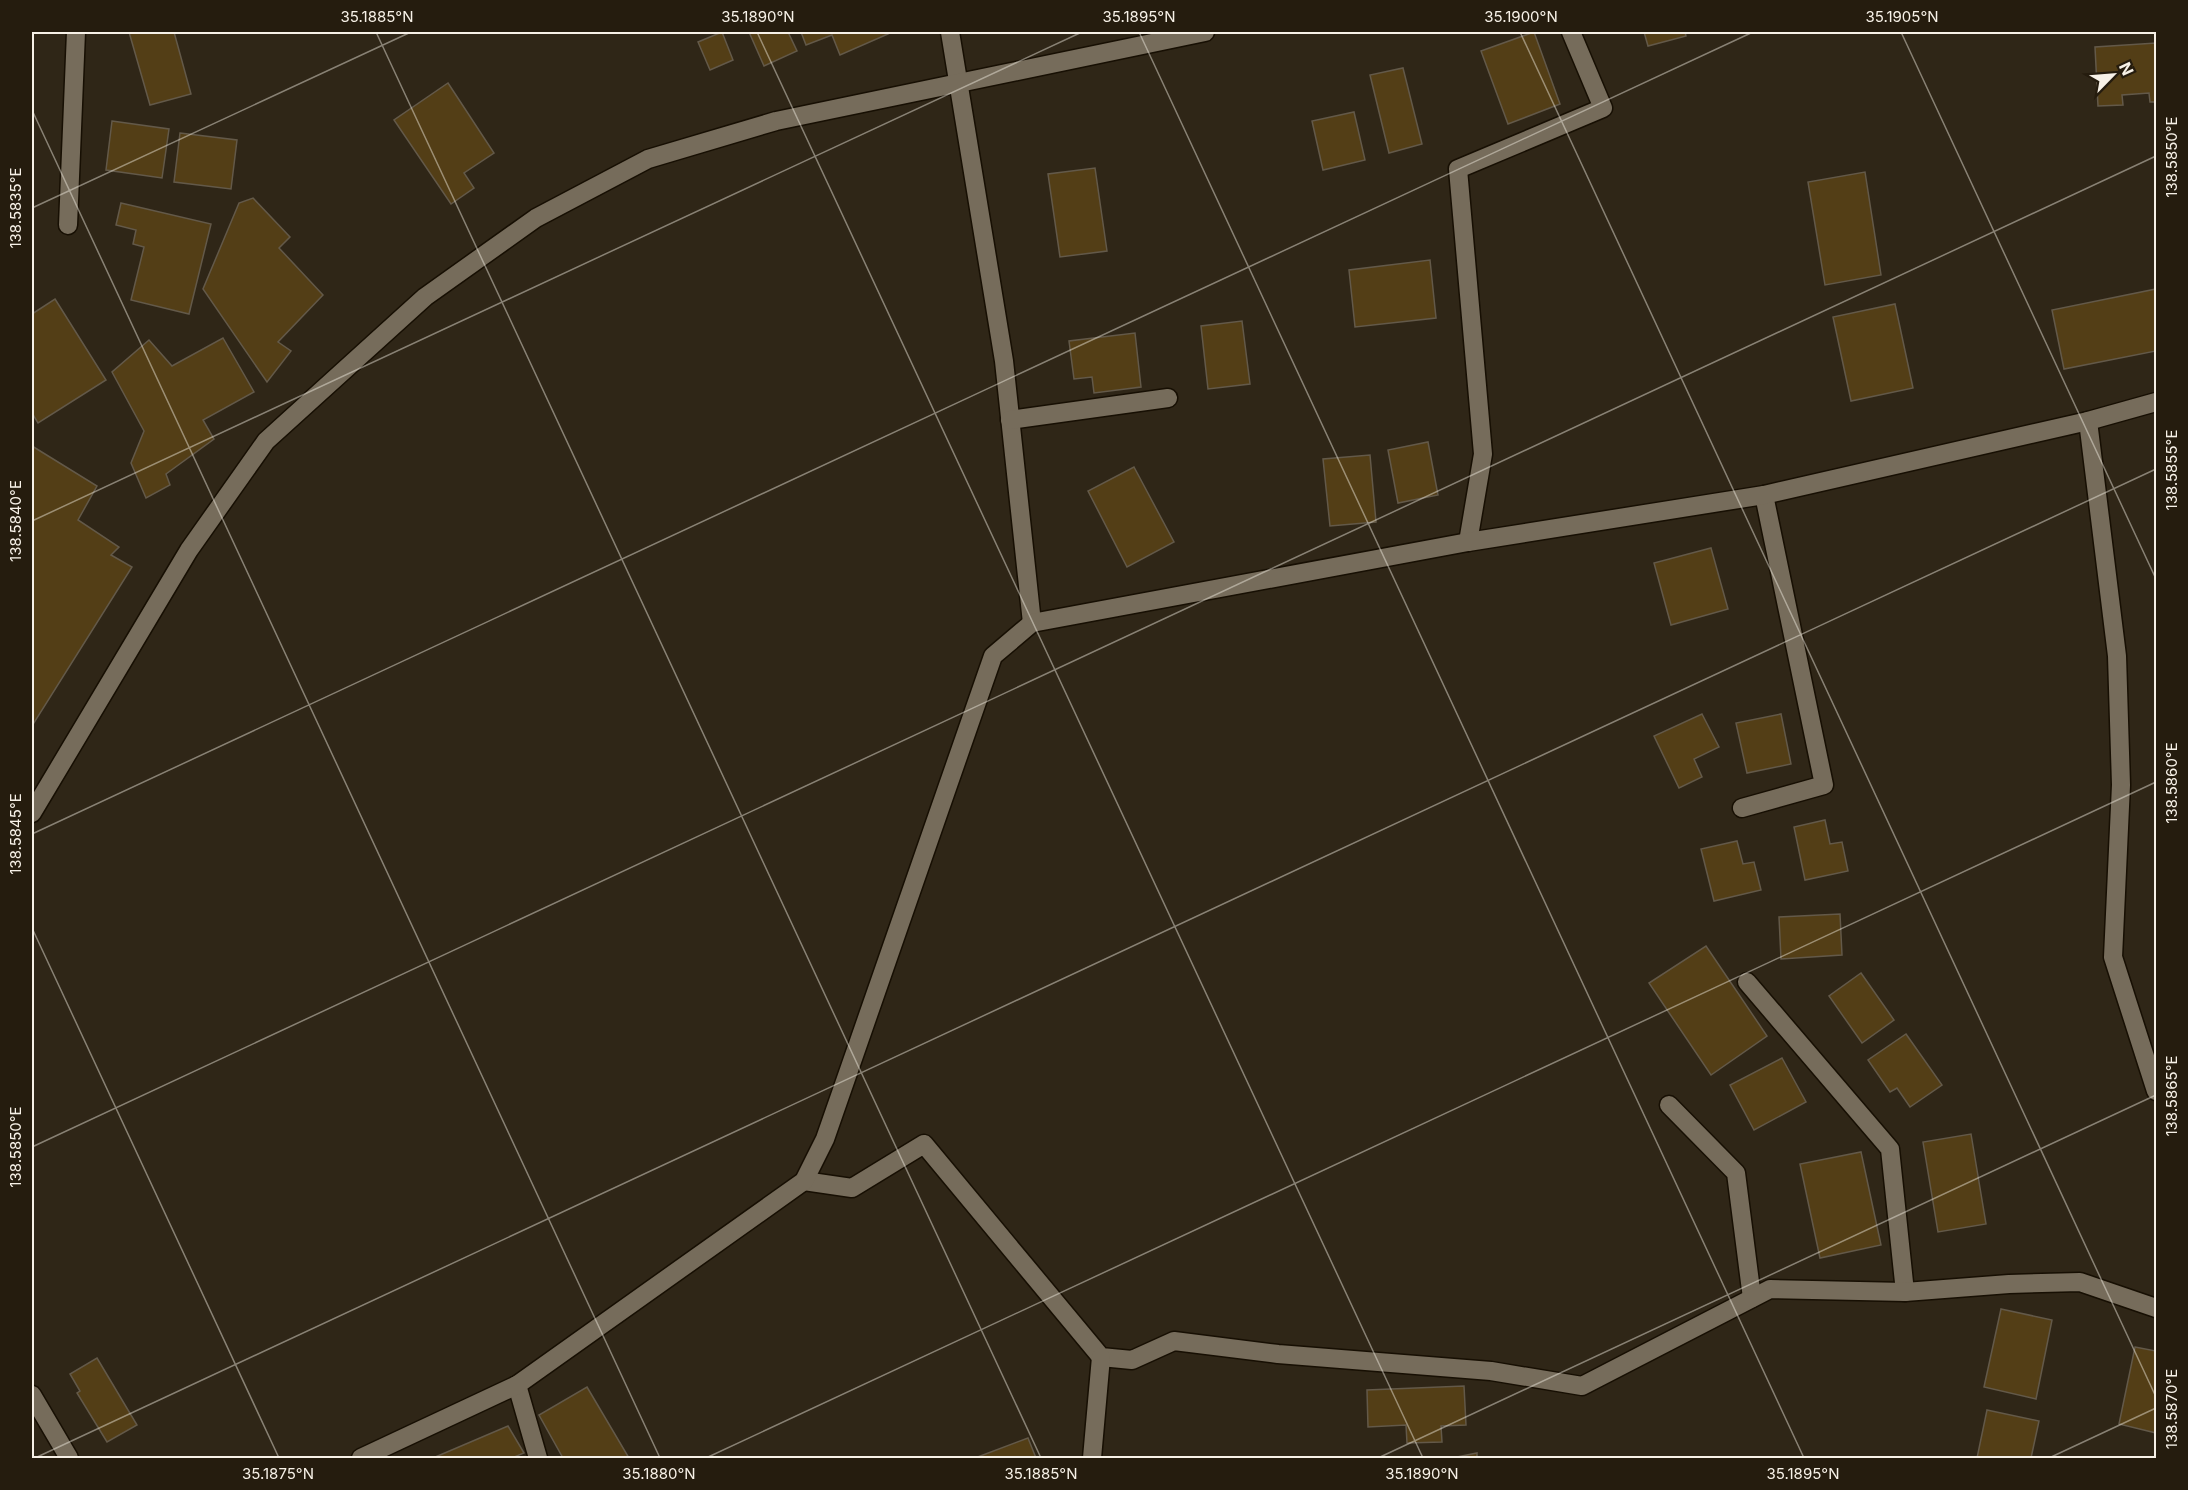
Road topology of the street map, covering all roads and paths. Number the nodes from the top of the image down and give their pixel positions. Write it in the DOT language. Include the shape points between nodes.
graph roads {
  1 [pos="76,32"];
  2 [pos="950,32"];
  3 [pos="1205,32"];
  4 [pos="1571,32"];
  5 [pos="1179,34"];
  6 [pos="959,84"];
  7 [pos="68,225"];
  8 [pos="1167,398"];
  9 [pos="2157,402"];
  10 [pos="1010,420"];
  11 [pos="2088,421"];
  12 [pos="1764,495"];
  13 [pos="1468,542"];
  14 [pos="1032,623"];
  15 [pos="1742,808"];
  16 [pos="32,813"];
  17 [pos="1747,982"];
  18 [pos="2157,1091"];
  19 [pos="1670,1105"];
  20 [pos="804,1181"];
  21 [pos="1905,1292"];
  22 [pos="1752,1298"];
  23 [pos="2157,1308"];
  24 [pos="1101,1357"];
  25 [pos="517,1385"];
  26 [pos="32,1395"];
  27 [pos="69,1458"];
  28 [pos="361,1458"];
  29 [pos="538,1458"];
  30 [pos="1092,1458"];
  1 -- 7 [label="street"];
  2 -- 6 [label="street"];
  3 -- 5 [label="street"];
  4 -- 13 [label="street" via="1603,108 1458,169 1483,454"];
  5 -- 6 [label="street"];
  6 -- 10 [label="street"];
  6 -- 16 [label="street" via="776,121 648,159 536,218 425,297 266,441 189,550"];
  8 -- 10 [label="street"];
  9 -- 11 [label="street"];
  10 -- 14 [label="street"];
  11 -- 12 [label="street"];
  11 -- 18 [label="street" via="2117,656 2121,786 2113,957"];
  12 -- 13 [label="street"];
  12 -- 15 [label="street" via="1824,785"];
  13 -- 14 [label="street"];
  14 -- 20 [label="street" via="993,656 825,1139"];
  17 -- 21 [label="street" via="1890,1149"];
  19 -- 22 [label="street" via="1736,1173"];
  20 -- 24 [label="street" via="852,1188 924,1144"];
  20 -- 25 [label="street"];
  21 -- 22 [label="street" via="1770,1289"];
  21 -- 23 [label="street" via="2080,1282"];
  22 -- 24 [label="street" via="1582,1386 1491,1371 1278,1354 1174,1341 1132,1360"];
  24 -- 30 [label="street"];
  25 -- 28 [label="street"];
  25 -- 29 [label="street"];
  26 -- 27 [label="street"];
}
